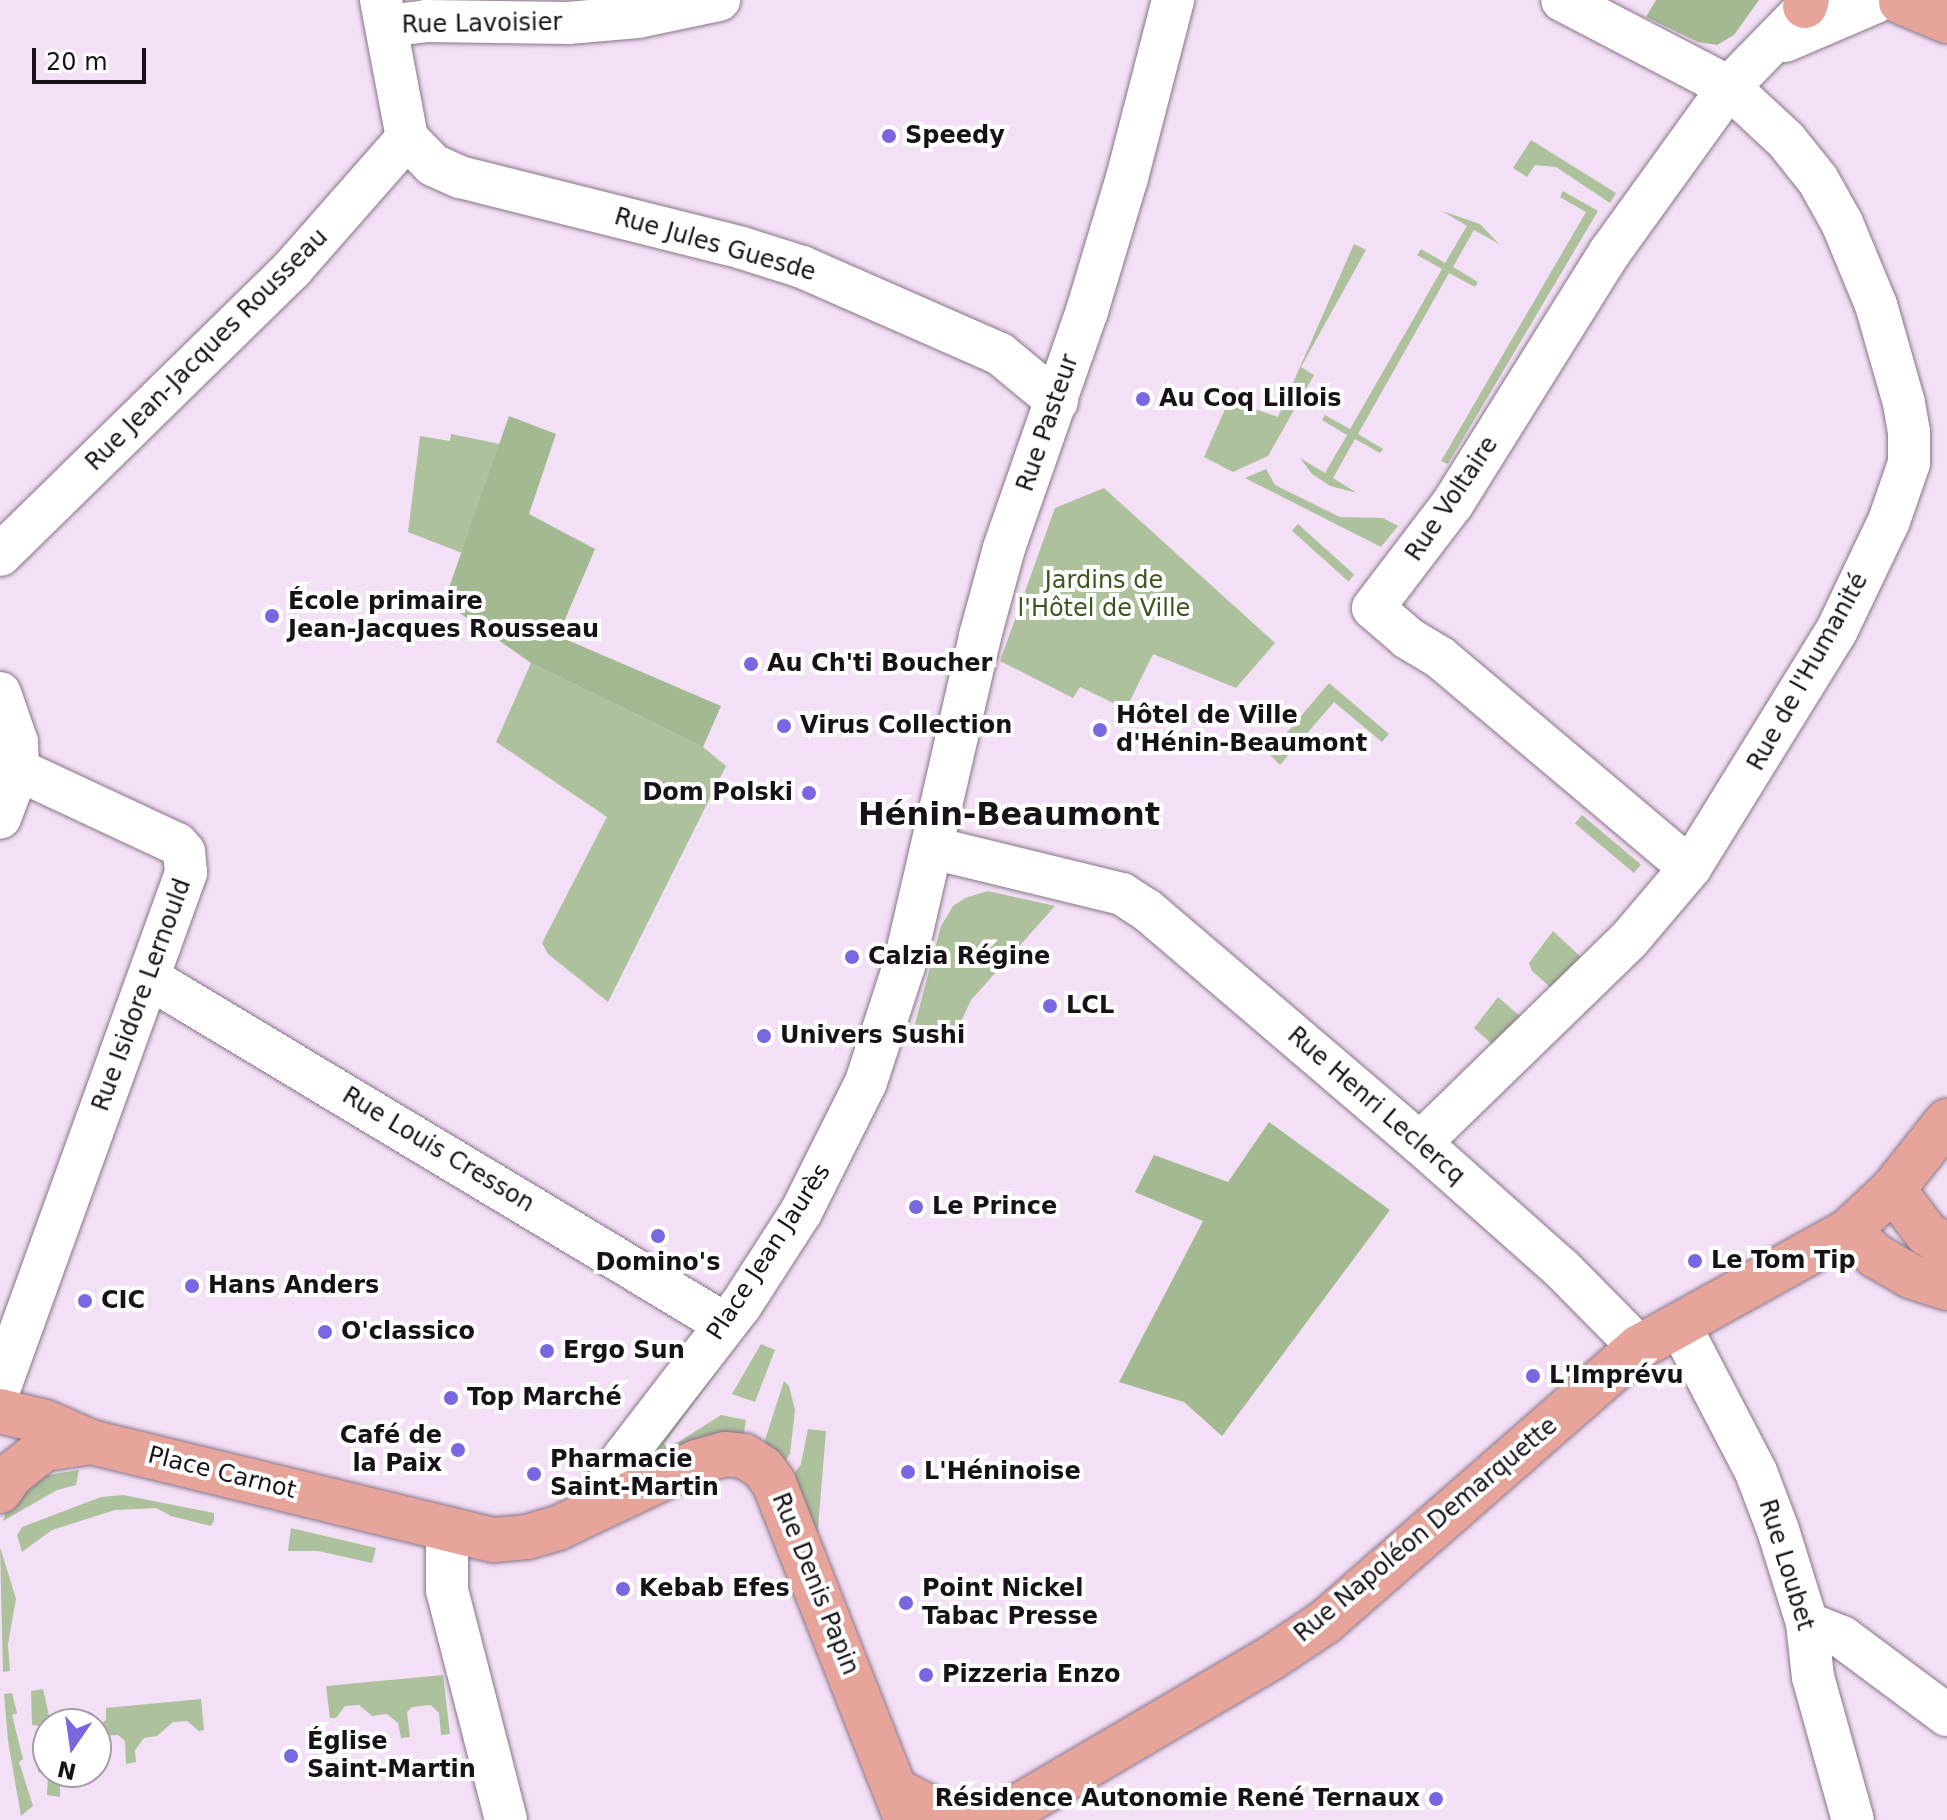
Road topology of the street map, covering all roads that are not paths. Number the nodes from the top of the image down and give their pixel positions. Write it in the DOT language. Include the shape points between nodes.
graph roads {
  1 [pos="719,0"];
  2 [pos="1173,0"];
  3 [pos="1562,0"];
  4 [pos="1888,1"];
  5 [pos="1809,2"];
  6 [pos="384,13"];
  7 [pos="1947,21"];
  8 [pos="1762,51"];
  9 [pos="1729,87"];
  10 [pos="407,138"];
  11 [pos="1057,401"];
  12 [pos="0,555"];
  13 [pos="0,693"];
  14 [pos="18,770"];
  15 [pos="0,818"];
  16 [pos="933,848"];
  17 [pos="1690,868"];
  18 [pos="149,978"];
  19 [pos="1947,1121"];
  20 [pos="1420,1143"];
  21 [pos="1893,1189"];
  22 [pos="1848,1231"];
  23 [pos="1947,1246"];
  24 [pos="1947,1288"];
  25 [pos="725,1324"];
  26 [pos="1679,1324"];
  27 [pos="1639,1347"];
  28 [pos="0,1387"];
  29 [pos="0,1411"];
  30 [pos="91,1442"];
  31 [pos="0,1491"];
  32 [pos="590,1511"];
  33 [pos="447,1528"];
  34 [pos="1807,1623"];
  35 [pos="1947,1715"];
  36 [pos="901,1805"];
  37 [pos="996,1819"];
  38 [pos="506,1820"];
  39 [pos="1853,1820"];
  1 -- 6 [label="street, Rue Lavoisier" via="638,17 568,23 426,21"];
  2 -- 11 [label="street, Rue Pasteur" via="1127,178"];
  3 -- 9 [label="street, Rue de l'Humanité"];
  4 -- 7 [label="main road"];
  4 -- 8 [label="street, Rue Voltaire"];
  5 -- 8 [label="street, Rue Voltaire"];
  6 -- 10 [label="street"];
  8 -- 9 [label="street, Rue Voltaire"];
  9 -- 17 [label="street, Rue de l'Humanité" via="1786,140 1818,180 1842,223 1876,305 1904,403 1909,463 1889,521 1836,632"];
  9 -- 17 [label="street, Rue Voltaire" via="1610,252 1453,503 1373,608 1441,658"];
  10 -- 11 [label="street, Rue Jules Guesde" via="433,165 460,177 802,267 1000,354"];
  10 -- 12 [label="street, Rue Jean-Jacques Rousseau" via="292,269"];
  11 -- 16 [label="street, Rue Pasteur" via="1004,548"];
  13 -- 14 [label="street" via="17,742"];
  14 -- 15 [label="street"];
  14 -- 18 [label="street, Rue Isidore Lernould" via="177,844 184,852 186,873"];
  16 -- 20 [label="street, Rue Henri Leclercq" via="1122,894"];
  16 -- 25 [label="street, Place Jean Jaurès" via="886,1029 866,1082 801,1212"];
  17 -- 20 [label="street, Rue de l'Humanité" via="1622,948"];
  18 -- 25 [label="street, Rue Louis Cresson"];
  18 -- 28 [label="street, Rue Isidore Lernould"];
  19 -- 21 [label="main road, Rue Napoléon Demarquette"];
  20 -- 27 [label="street, Rue Henri Leclercq" via="1562,1269"];
  21 -- 22 [label="main road, Rue Napoléon Demarquette"];
  21 -- 23 [label="main road" via="1927,1234"];
  22 -- 24 [label="main road" via="1910,1276"];
  22 -- 26 [label="main road, Rue Napoléon Demarquette"];
  25 -- 32 [label="street, Place Jean Jaurès" via="623,1458"];
  26 -- 27 [label="main road, Rue Napoléon Demarquette"];
  26 -- 34 [label="street, Rue Loubet" via="1756,1472"];
  27 -- 37 [label="main road, Rue Napoléon Demarquette" via="1325,1622"];
  29 -- 30 [label="main road, Place Carnot" via="45,1422"];
  30 -- 31 [label="main road" via="44,1449 18,1468"];
  30 -- 33 [label="main road, Place Carnot"];
  32 -- 33 [label="main road" via="527,1537 494,1540"];
  32 -- 36 [label="main road, Rue Denis Papin" via="712,1457 744,1456 763,1468 786,1510"];
  33 -- 38 [label="street" via="447,1590"];
  34 -- 35 [label="street" via="1842,1637"];
  34 -- 39 [label="street, Rue Loubet" via="1813,1677"];
  36 -- 37 [label="main road, Rue Denis Papin" via="948,1818"];
}
